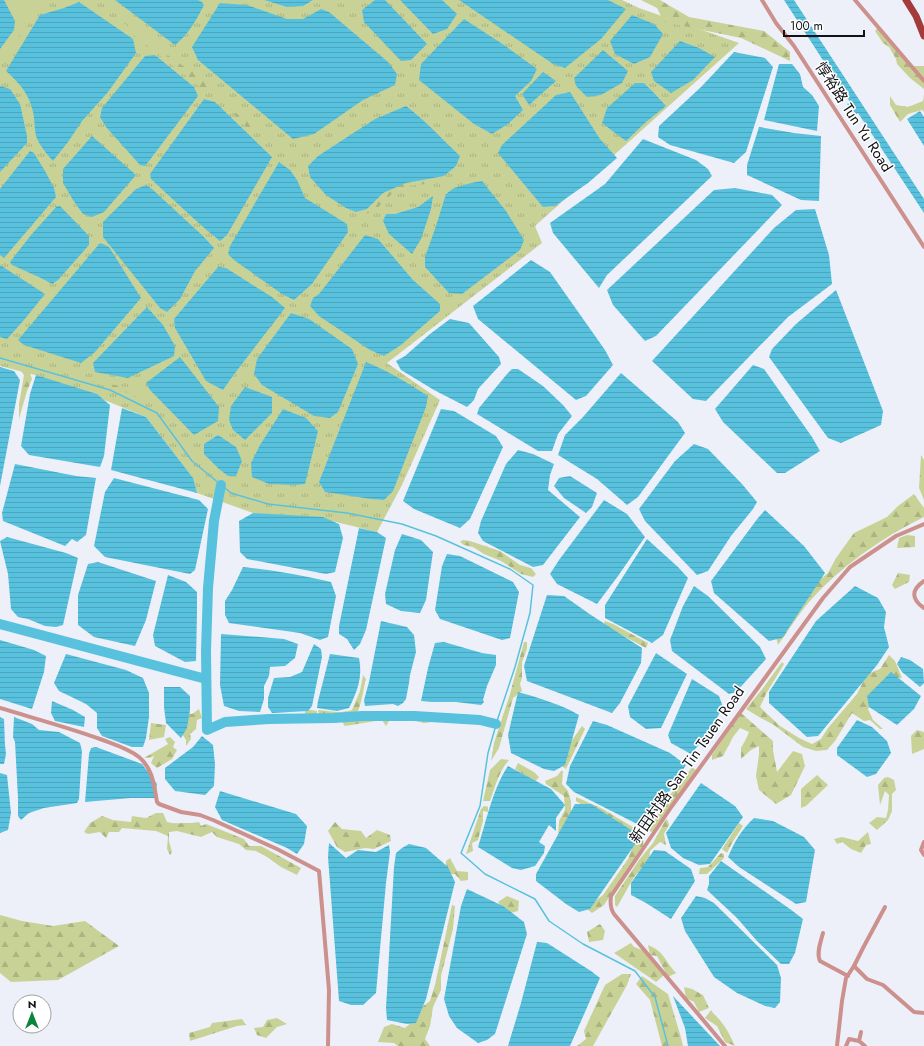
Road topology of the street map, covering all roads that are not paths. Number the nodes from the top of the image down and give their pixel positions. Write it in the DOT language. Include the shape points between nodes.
graph roads {
  1 [pos="762,0"];
  2 [pos="855,0"];
  3 [pos="906,0"];
  4 [pos="924,36"];
  5 [pos="924,81"];
  6 [pos="924,247"];
  7 [pos="924,524"];
  8 [pos="924,581"];
  9 [pos="924,608"];
  10 [pos="0,708"];
  11 [pos="924,842"];
  12 [pos="924,854"];
  13 [pos="885,907"];
  14 [pos="823,933"];
  15 [pos="854,966"];
  16 [pos="848,976"];
  17 [pos="924,1013"];
  18 [pos="861,1032"];
  19 [pos="860,1041"];
  20 [pos="328,1046"];
  21 [pos="725,1046"];
  22 [pos="837,1046"];
  23 [pos="846,1046"];
  24 [pos="865,1046"];
  1 -- 6 [label="street, 惇裕路 Tun Yu Road"];
  2 -- 5 [label="street"];
  3 -- 4 [label="main road"];
  7 -- 21 [label="street, 新田村路 San Tin Tsuen Road" via="896,536 850,567 823,598 672,806 610,901 614,914"];
  8 -- 9 [label="street" via="915,589 914,594 915,600"];
  10 -- 20 [label="street" via="92,736 127,750 139,758 149,770 159,804 213,820 277,849 319,872 329,990"];
  11 -- 12 [label="street" via="921,850"];
  13 -- 15 [label="street"];
  14 -- 16 [label="street" via="818,958"];
  15 -- 16 [label="street"];
  15 -- 17 [label="street" via="867,979 882,984 914,1012"];
  16 -- 22 [label="street" via="842,1001"];
  18 -- 19 [label="street"];
  19 -- 23 [label="street" via="849,1039"];
  19 -- 24 [label="street"];
}
